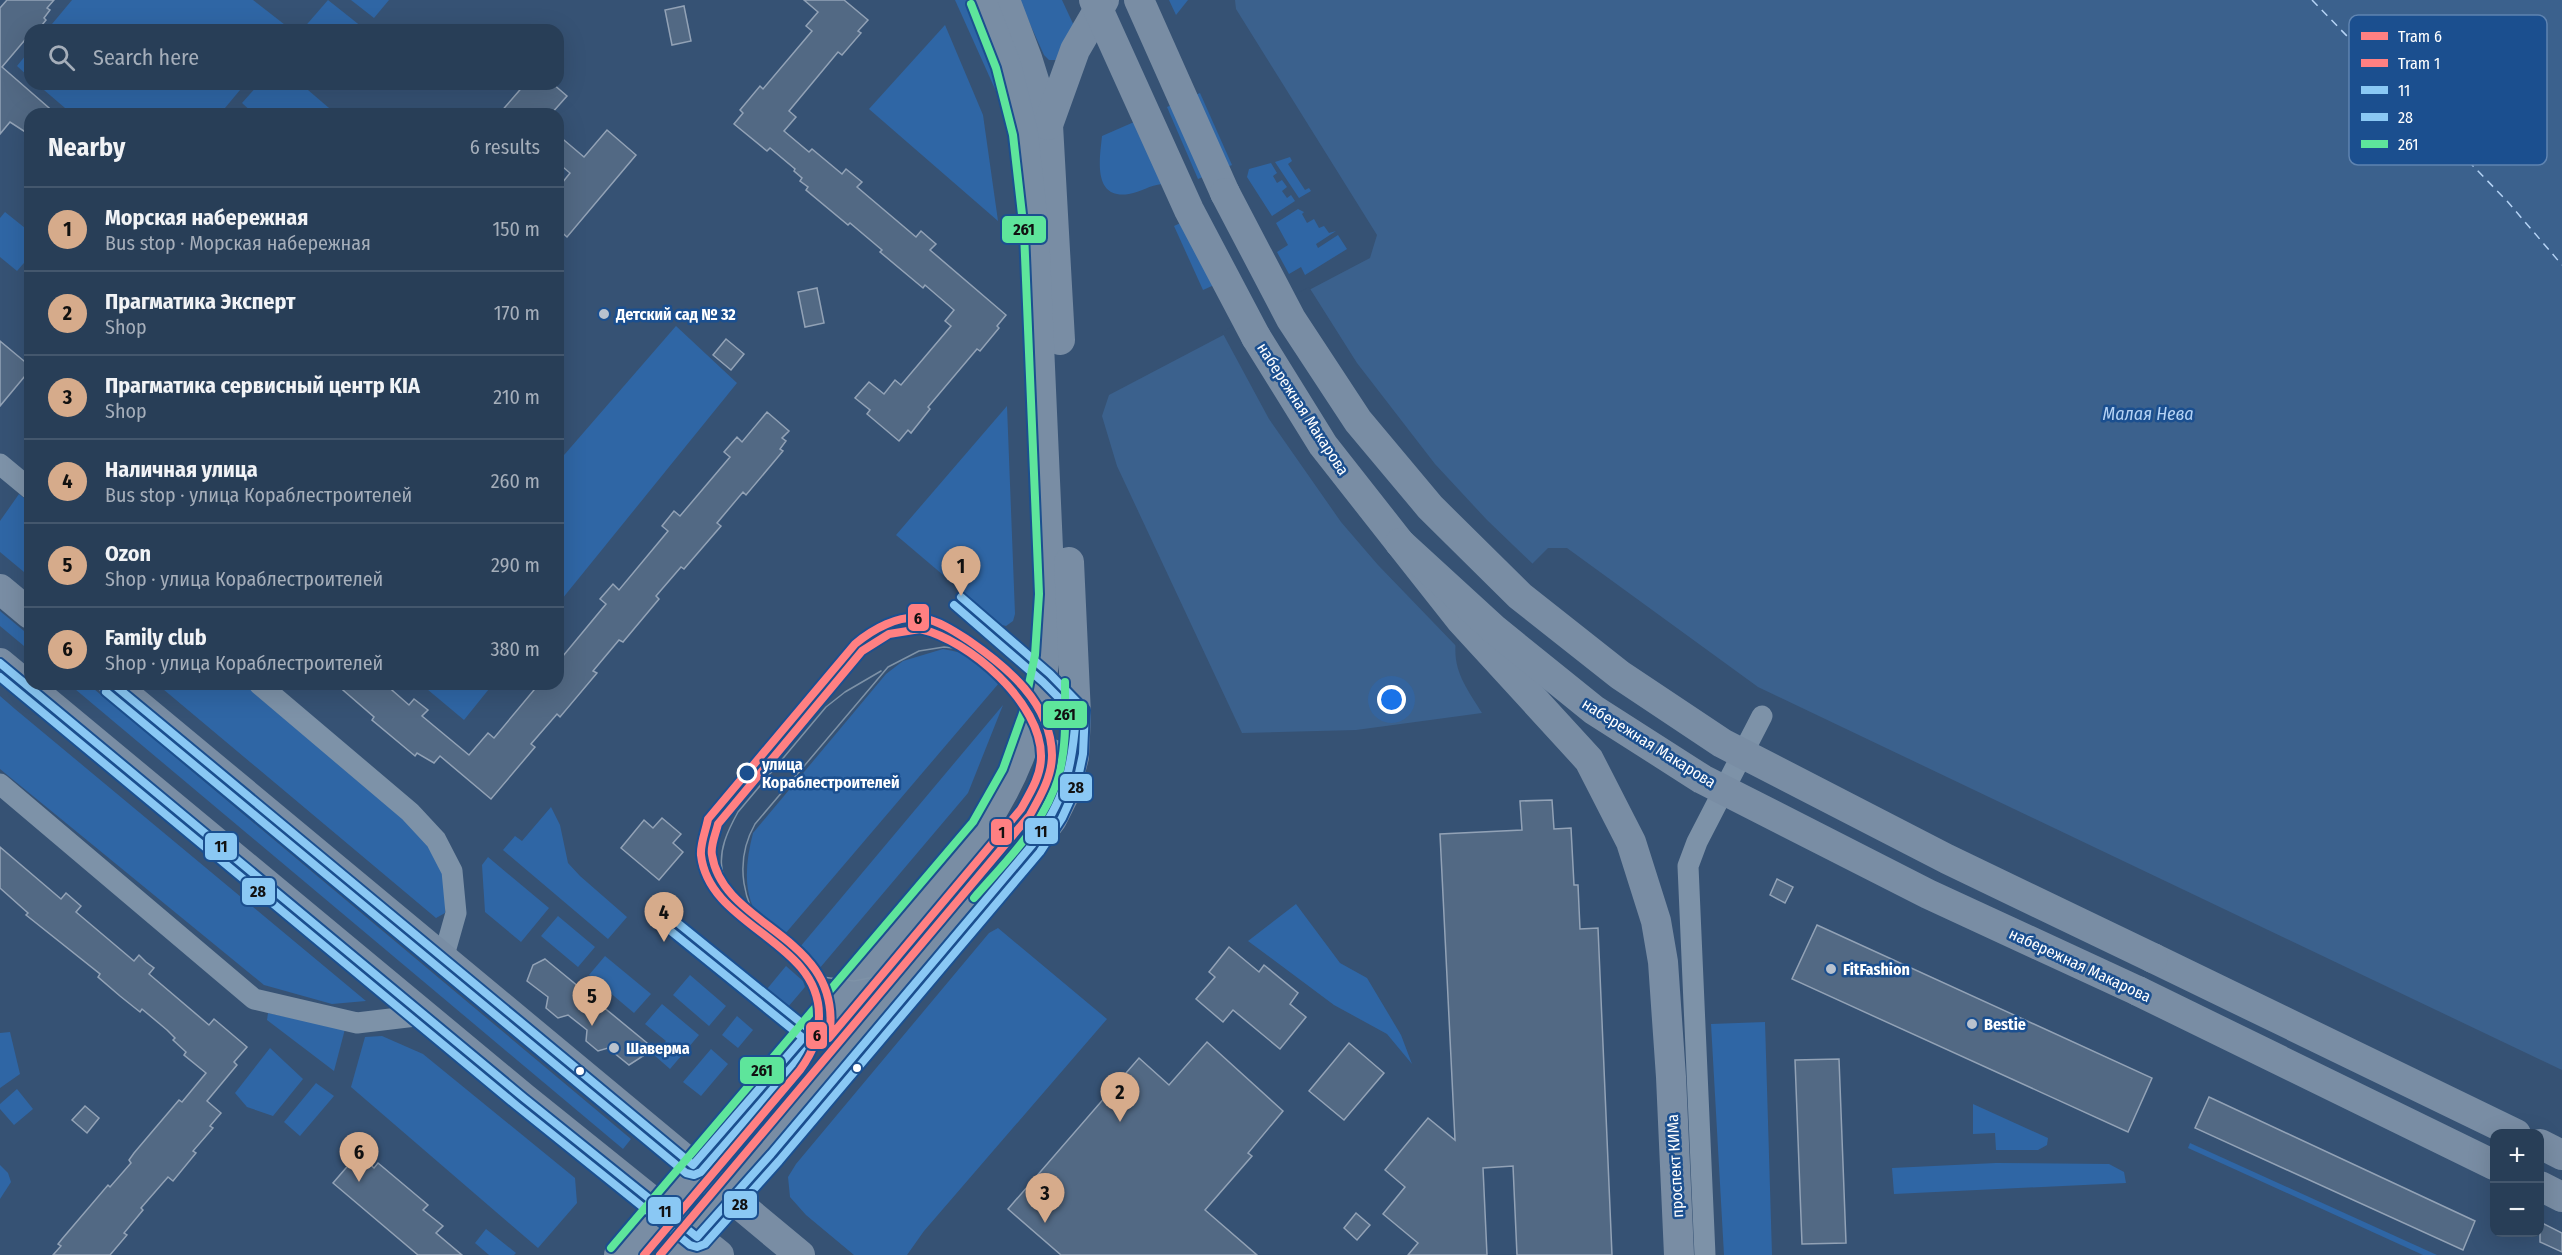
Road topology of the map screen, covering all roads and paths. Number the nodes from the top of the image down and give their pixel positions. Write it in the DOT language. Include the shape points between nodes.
graph roads {
  1 [pos="981,0"];
  2 [pos="1005,0"];
  3 [pos="1094,0"];
  4 [pos="1104,0"];
  5 [pos="1139,0"];
  6 [pos="1048,124"];
  7 [pos="0,464"];
  8 [pos="24,484"];
  9 [pos="1400,543"];
  10 [pos="0,589"];
  11 [pos="24,609"];
  12 [pos="0,663"];
  13 [pos="24,683"];
  14 [pos="33,690"];
  15 [pos="120,690"];
  16 [pos="267,690"];
  17 [pos="1762,716"];
  18 [pos="1026,745"];
  19 [pos="1074,757"];
  20 [pos="0,784"];
  21 [pos="443,959"];
  22 [pos="424,1015"];
  23 [pos="2506,1129"];
  24 [pos="2544,1146"];
  25 [pos="2562,1155"];
  26 [pos="2490,1163"];
  27 [pos="693,1165"];
  28 [pos="2544,1188"];
  29 [pos="733,1197"];
  30 [pos="2562,1197"];
  31 [pos="660,1206"];
  32 [pos="699,1249"];
  33 [pos="619,1255"];
  34 [pos="800,1255"];
  35 [pos="1679,1255"];
  36 [pos="1705,1255"];
  1 -- 18 [label="main road" via="1006,65 1023,133 1034,231 1050,594 1043,682"];
  2 -- 6 [label="main road"];
  3 -- 9 [label="main road, набережная Макарова, bridge" via="1189,210 1256,338 1323,445"];
  4 -- 6 [label="main road" via="1075,50"];
  5 -- 23 [label="main road, bridge" via="1224,193 1291,319 1358,421 1430,507 1520,596 1620,675 1722,743 1936,854"];
  6 -- 19 [label="main road" via="1076,715"];
  7 -- 8 [label="street"];
  9 -- 26 [label="main road, набережная Макарова, bridge" via="1494,630 1593,710 1702,779 1918,889 2138,991"];
  9 -- 35 [label="main road, проспект КИМа, bridge" via="1460,620 1588,760 1631,842 1656,921 1663,962"];
  10 -- 11 [label="main road"];
  12 -- 13 [label="main road"];
  14 -- 22 [label="main road"];
  15 -- 21 [label="main road"];
  16 -- 21 [label="street" via="410,812 436,840 452,871 456,912"];
  17 -- 36 [label="street" via="1688,866"];
  18 -- 19 [label="street"];
  18 -- 27 [label="main road" via="998,803 981,828"];
  19 -- 29 [label="main road" via="1064,795 1032,845"];
  20 -- 22 [label="street" via="254,999 357,1023"];
  21 -- 27 [label="main road"];
  22 -- 31 [label="main road"];
  24 -- 25 [label="main road"];
  27 -- 29 [label="main road"];
  27 -- 31 [label="main road"];
  28 -- 30 [label="main road"];
  29 -- 32 [label="main road"];
  29 -- 34 [label="main road"];
  31 -- 32 [label="main road"];
  31 -- 33 [label="main road"];
}
